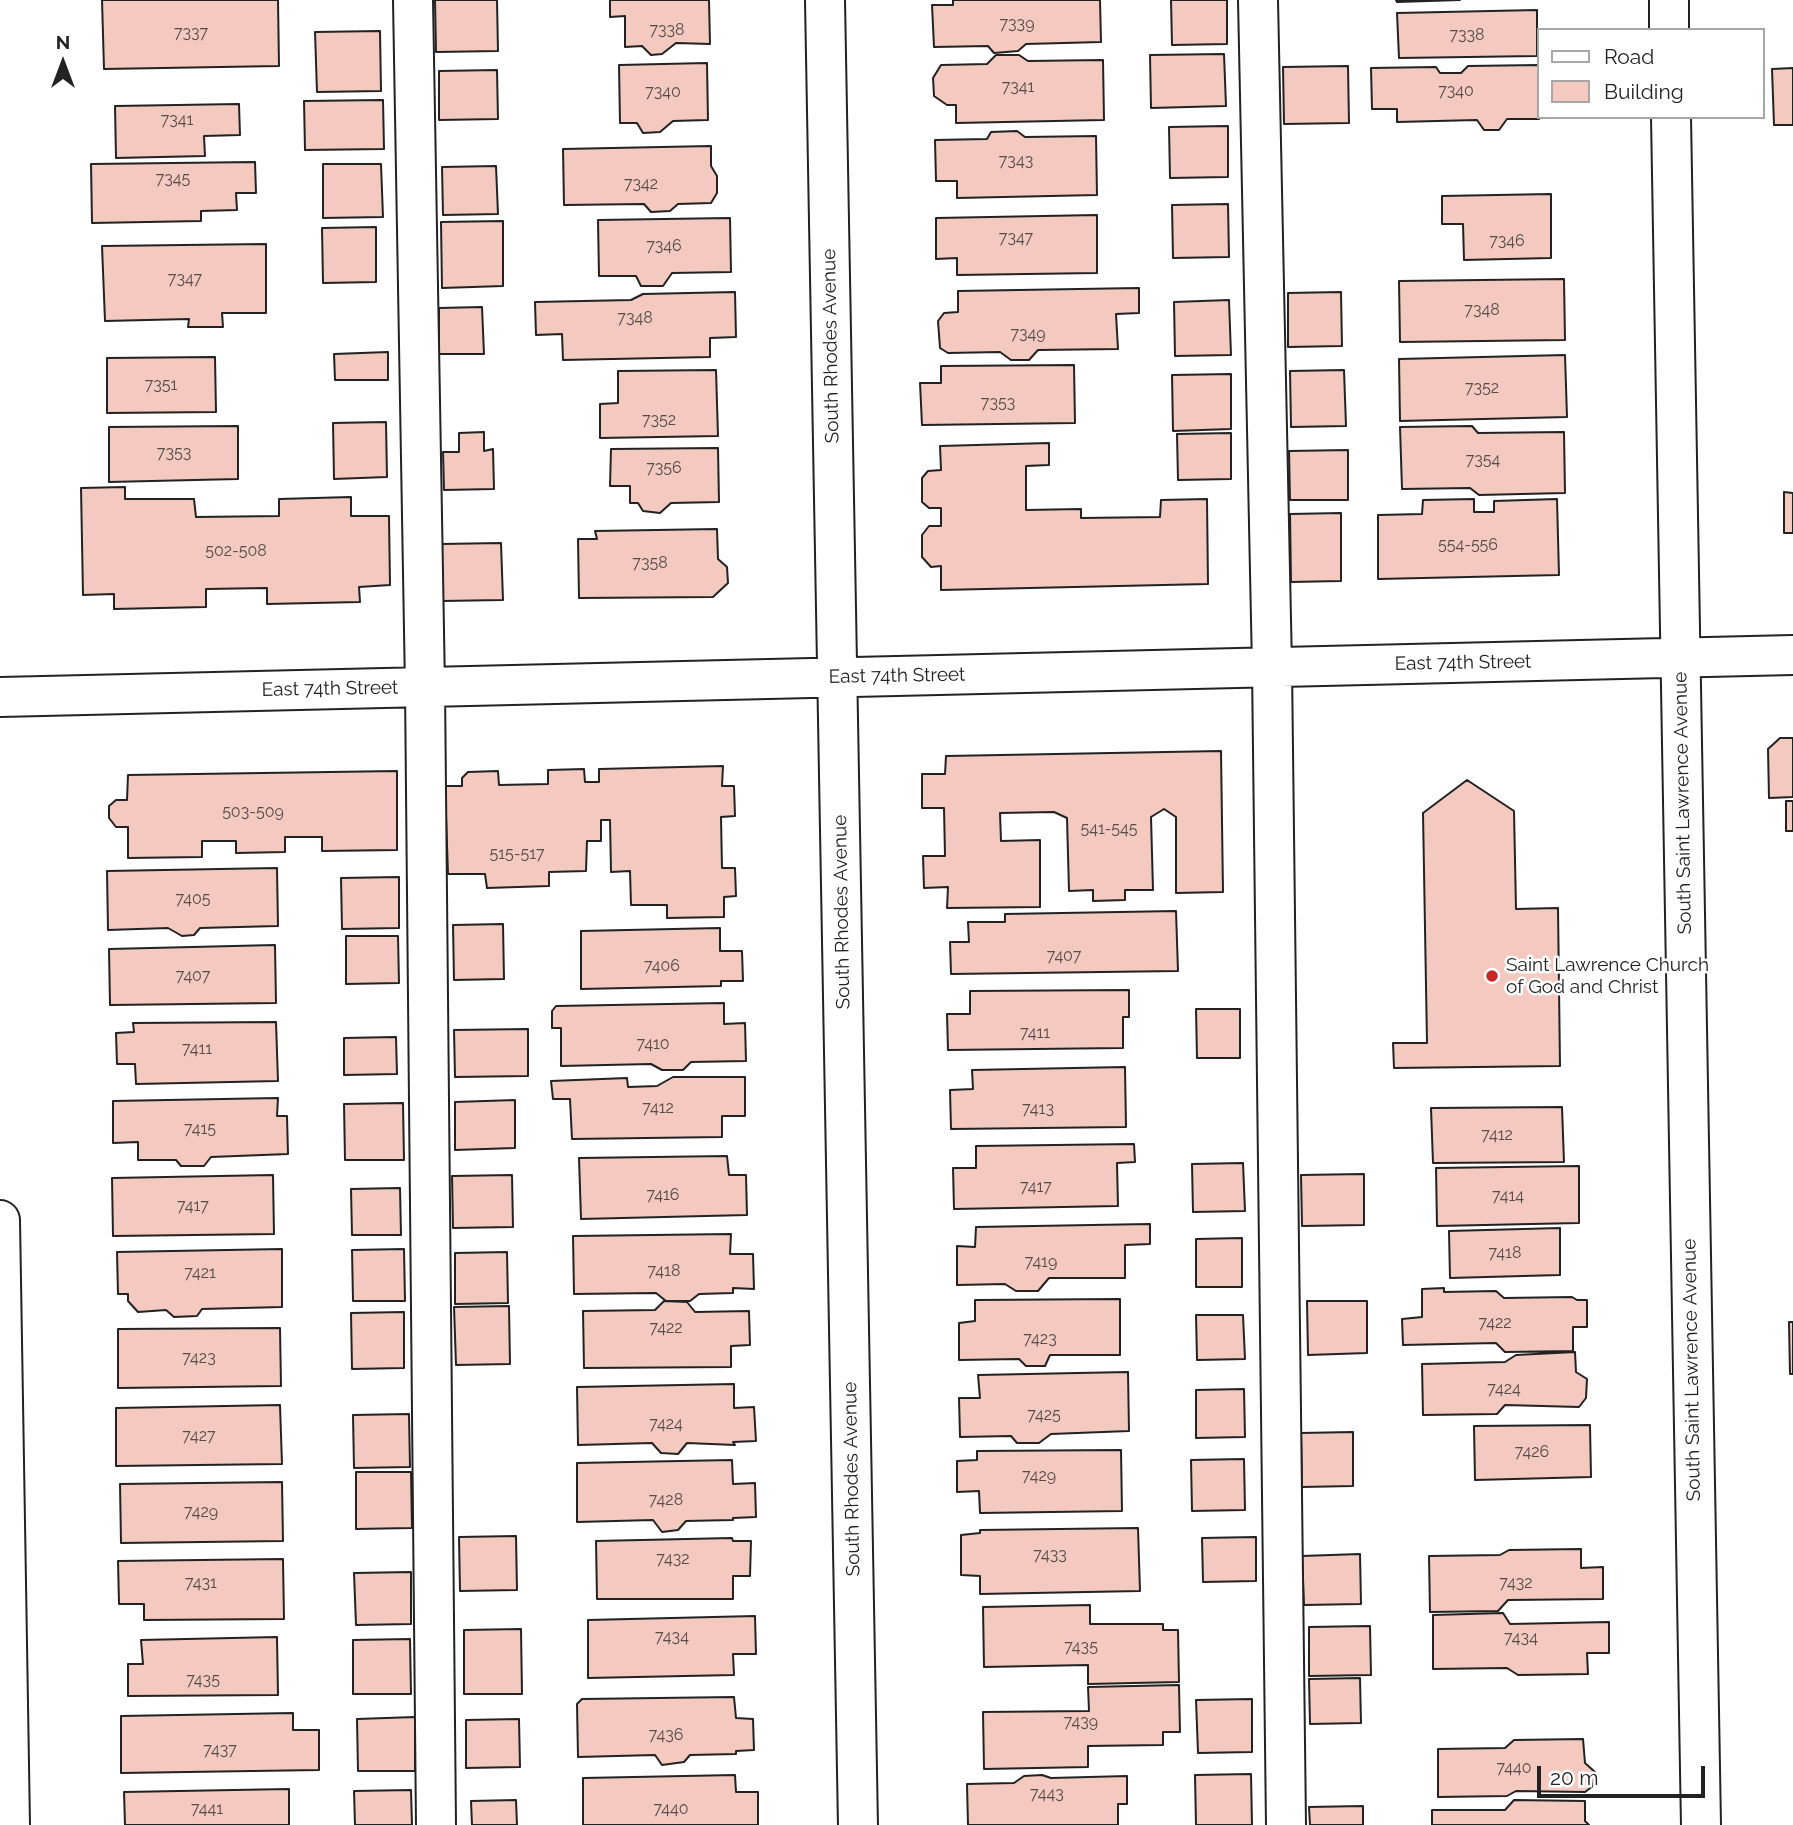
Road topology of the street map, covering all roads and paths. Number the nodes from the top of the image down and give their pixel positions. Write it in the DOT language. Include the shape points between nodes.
graph roads {
  1 [pos="413,0"];
  2 [pos="825,0"];
  3 [pos="1258,0"];
  4 [pos="1669,0"];
  5 [pos="1669,28"];
  6 [pos="1671,119"];
  7 [pos="1793,655"];
  8 [pos="1680,657"];
  9 [pos="1272,667"];
  10 [pos="837,678"];
  11 [pos="425,687"];
  12 [pos="0,697"];
  13 [pos="0,1220"];
  14 [pos="10,1825"];
  15 [pos="436,1825"];
  16 [pos="858,1825"];
  17 [pos="1286,1825"];
  18 [pos="1701,1825"];
  1 -- 11 [label="street"];
  2 -- 10 [label="street, South Rhodes Avenue"];
  3 -- 9 [label="street"];
  4 -- 5 [label="street"];
  6 -- 8 [label="street, South Saint Lawrence Avenue"];
  7 -- 8 [label="street, East 74th Street"];
  8 -- 9 [label="street, East 74th Street"];
  8 -- 18 [label="street, South Saint Lawrence Avenue"];
  9 -- 10 [label="street, East 74th Street"];
  9 -- 17 [label="street"];
  10 -- 11 [label="street, East 74th Street"];
  10 -- 16 [label="street, South Rhodes Avenue"];
  11 -- 12 [label="street, East 74th Street"];
  11 -- 15 [label="street"];
  13 -- 14 [label="street"];
}
